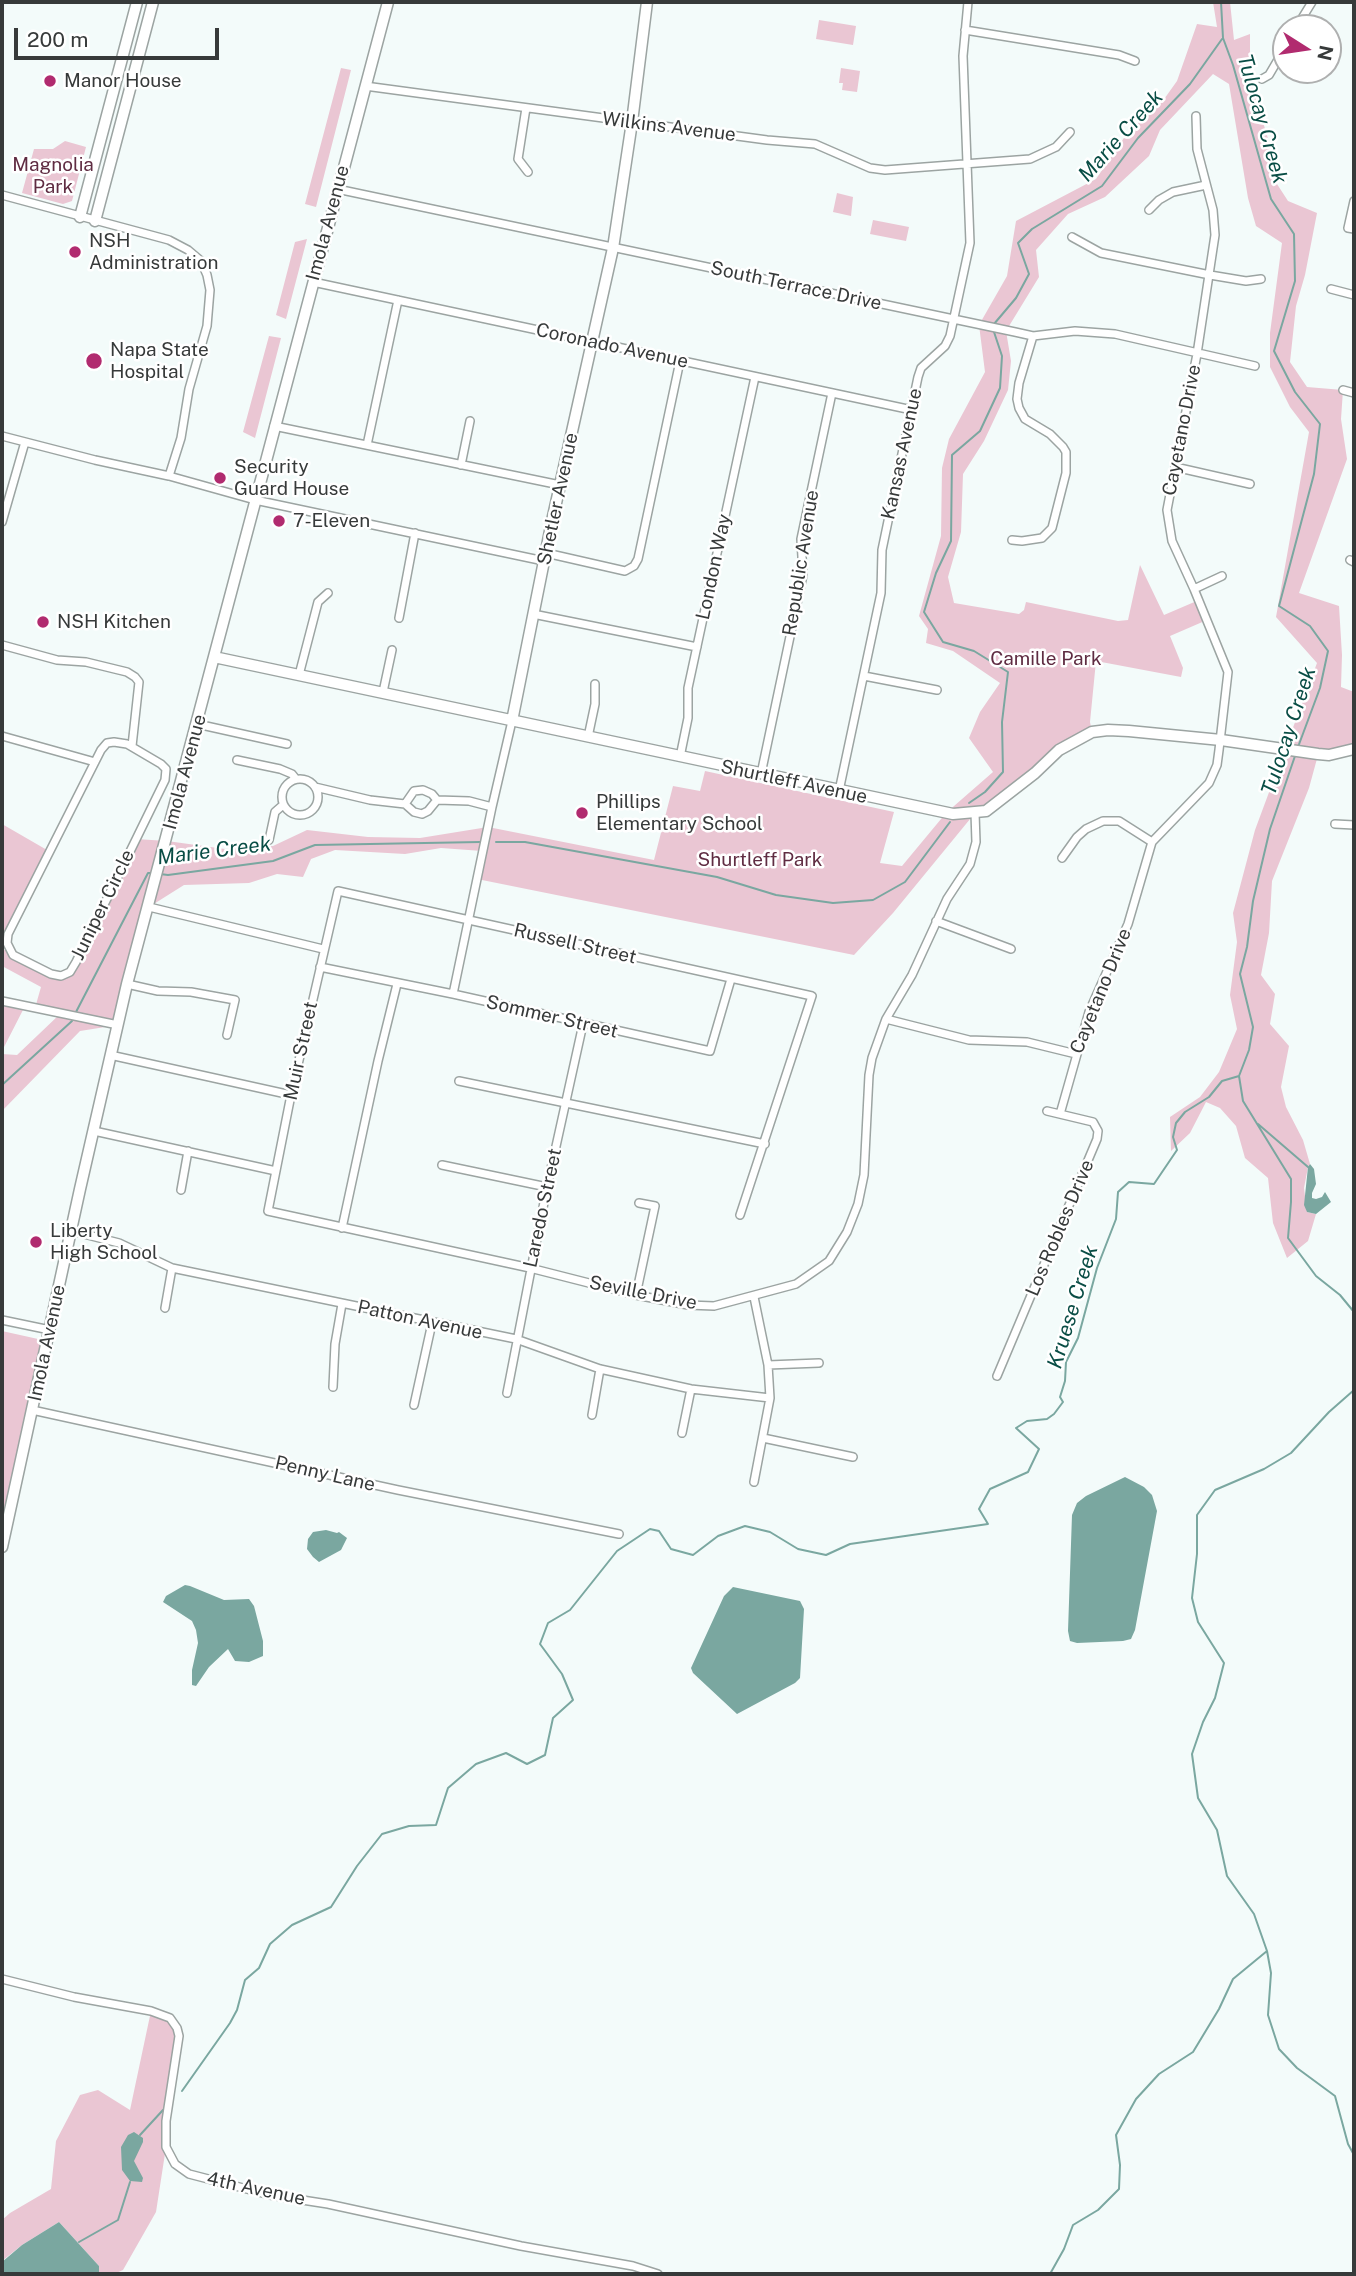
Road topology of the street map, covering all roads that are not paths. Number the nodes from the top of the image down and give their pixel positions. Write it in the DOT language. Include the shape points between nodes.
graph roads {
  1 [pos="137,2"];
  2 [pos="153,2"];
  3 [pos="388,2"];
  4 [pos="647,2"];
  5 [pos="968,2"];
  6 [pos="965,30"];
  7 [pos="1135,61"];
  8 [pos="1272,70"];
  9 [pos="1262,79"];
  10 [pos="365,86"];
  11 [pos="526,108"];
  12 [pos="1196,116"];
  13 [pos="632,122"];
  14 [pos="1070,132"];
  15 [pos="968,162"];
  16 [pos="528,172"];
  17 [pos="1206,185"];
  18 [pos="337,189"];
  19 [pos="2,195"];
  20 [pos="1354,201"];
  21 [pos="1149,210"];
  22 [pos="80,217"];
  23 [pos="95,221"];
  24 [pos="1354,229"];
  25 [pos="1072,237"];
  26 [pos="613,248"];
  27 [pos="1210,275"];
  28 [pos="1261,279"];
  29 [pos="313,282"];
  30 [pos="1331,289"];
  31 [pos="1354,295"];
  32 [pos="398,300"];
  33 [pos="954,320"];
  34 [pos="1033,336"];
  35 [pos="592,342"];
  36 [pos="1197,354"];
  37 [pos="680,360"];
  38 [pos="1255,366"];
  39 [pos="755,377"];
  40 [pos="1343,390"];
  41 [pos="832,393"];
  42 [pos="1354,393"];
  43 [pos="912,410"];
  44 [pos="470,421"];
  45 [pos="274,426"];
  46 [pos="2,436"];
  47 [pos="25,442"];
  48 [pos="367,445"];
  49 [pos="461,465"];
  50 [pos="1175,467"];
  51 [pos="169,476"];
  52 [pos="1250,484"];
  53 [pos="560,485"];
  54 [pos="255,500"];
  55 [pos="2,522"];
  56 [pos="415,533"];
  57 [pos="1012,540"];
  58 [pos="545,557"];
  59 [pos="1222,576"];
  60 [pos="1194,589"];
  61 [pos="328,593"];
  62 [pos="533,614"];
  63 [pos="399,618"];
  64 [pos="2,645"];
  65 [pos="696,647"];
  66 [pos="392,649"];
  67 [pos="214,657"];
  68 [pos="299,675"];
  69 [pos="864,676"];
  70 [pos="595,684"];
  71 [pos="937,691"];
  72 [pos="383,692"];
  73 [pos="512,721"];
  74 [pos="197,724"];
  75 [pos="2,736"];
  76 [pos="588,737"];
  77 [pos="1221,740"];
  78 [pos="287,744"];
  79 [pos="132,746"];
  80 [pos="1354,748"];
  81 [pos="680,757"];
  82 [pos="237,760"];
  83 [pos="95,762"];
  84 [pos="761,774"];
  85 [pos="296,779"];
  86 [pos="315,786"];
  87 [pos="839,791"];
  88 [pos="437,800"];
  89 [pos="405,804"];
  90 [pos="284,805"];
  91 [pos="492,807"];
  92 [pos="975,813"];
  93 [pos="1335,824"];
  94 [pos="1354,825"];
  95 [pos="269,840"];
  96 [pos="1153,842"];
  97 [pos="1062,858"];
  98 [pos="338,891"];
  99 [pos="149,907"];
  100 [pos="469,920"];
  101 [pos="936,921"];
  102 [pos="323,949"];
  103 [pos="1011,949"];
  104 [pos="320,967"];
  105 [pos="731,979"];
  106 [pos="127,984"];
  107 [pos="397,984"];
  108 [pos="453,994"];
  109 [pos="2,1001"];
  110 [pos="886,1019"];
  111 [pos="583,1024"];
  112 [pos="117,1026"];
  113 [pos="227,1035"];
  114 [pos="1076,1054"];
  115 [pos="110,1055"];
  116 [pos="459,1081"];
  117 [pos="291,1095"];
  118 [pos="564,1104"];
  119 [pos="1047,1111"];
  120 [pos="1060,1114"];
  121 [pos="94,1131"];
  122 [pos="765,1144"];
  123 [pos="188,1151"];
  124 [pos="442,1165"];
  125 [pos="276,1171"];
  126 [pos="547,1187"];
  127 [pos="181,1190"];
  128 [pos="639,1203"];
  129 [pos="268,1211"];
  130 [pos="740,1215"];
  131 [pos="342,1228"];
  132 [pos="72,1231"];
  133 [pos="172,1268"];
  134 [pos="530,1268"];
  135 [pos="636,1295"];
  136 [pos="754,1297"];
  137 [pos="341,1304"];
  138 [pos="165,1308"];
  139 [pos="2,1320"];
  140 [pos="432,1323"];
  141 [pos="50,1330"];
  142 [pos="516,1339"];
  143 [pos="819,1363"];
  144 [pos="768,1365"];
  145 [pos="600,1369"];
  146 [pos="997,1376"];
  147 [pos="333,1387"];
  148 [pos="691,1389"];
  149 [pos="507,1393"];
  150 [pos="770,1398"];
  151 [pos="414,1405"];
  152 [pos="32,1410"];
  153 [pos="592,1415"];
  154 [pos="682,1433"];
  155 [pos="763,1438"];
  156 [pos="853,1457"];
  157 [pos="754,1482"];
  158 [pos="619,1534"];
  159 [pos="2,1547"];
  160 [pos="2,1979"];
  161 [pos="658,2274"];
  1 -- 22 [label="street"];
  2 -- 23 [label="street"];
  3 -- 10 [label="street, Imola Avenue"];
  4 -- 13 [label="street, Shetler Avenue"];
  5 -- 6 [label="street, Kansas Avenue"];
  6 -- 7 [label="street"];
  6 -- 15 [label="street, Kansas Avenue"];
  8 -- 9 [label="street"];
  10 -- 11 [label="street, Wilkins Avenue"];
  10 -- 18 [label="street, Imola Avenue"];
  11 -- 13 [label="street, Wilkins Avenue"];
  11 -- 16 [label="street" via="518,159"];
  12 -- 17 [label="street, Cayetano Drive" via="1197,149"];
  13 -- 15 [label="street, Wilkins Avenue" via="816,144 870,168"];
  13 -- 26 [label="street, Shetler Avenue"];
  14 -- 15 [label="street, Wilkins Avenue" via="1056,147 1030,159"];
  15 -- 33 [label="street, Kansas Avenue" via="971,243"];
  17 -- 21 [label="street" via="1173,192"];
  17 -- 27 [label="street, Cayetano Drive" via="1215,234"];
  18 -- 26 [label="street, South Terrace Drive"];
  18 -- 29 [label="street, Imola Avenue"];
  19 -- 22 [label="street"];
  20 -- 24 [label="street" via="1348,228"];
  22 -- 23 [label="street"];
  23 -- 51 [label="street" via="177,243 201,261 207,275 206,326"];
  25 -- 27 [label="street" via="1101,253"];
  26 -- 33 [label="street, South Terrace Drive"];
  26 -- 35 [label="street, Shetler Avenue"];
  27 -- 28 [label="street"];
  27 -- 36 [label="street, Cayetano Drive"];
  29 -- 32 [label="street, Coronado Avenue"];
  29 -- 45 [label="street, Imola Avenue"];
  30 -- 31 [label="street"];
  32 -- 35 [label="street, Coronado Avenue"];
  32 -- 48 [label="street"];
  33 -- 34 [label="street, South Terrace Drive"];
  33 -- 43 [label="street, Kansas Avenue" via="945,346 921,368"];
  34 -- 36 [label="street, South Terrace Drive" via="1074,331 1115,334"];
  34 -- 57 [label="street" via="1019,383 1019,408 1025,419 1063,447 1066,473 1052,528 1042,537"];
  35 -- 37 [label="street, Coronado Avenue"];
  35 -- 53 [label="street, Shetler Avenue"];
  36 -- 38 [label="street, South Terrace Drive"];
  36 -- 50 [label="street, Cayetano Drive"];
  37 -- 39 [label="street, Coronado Avenue"];
  37 -- 58 [label="street" via="634,566 625,571"];
  39 -- 41 [label="street, Coronado Avenue"];
  39 -- 65 [label="street, London Way"];
  40 -- 42 [label="street"];
  41 -- 43 [label="street, Coronado Avenue"];
  41 -- 84 [label="street, Republic Avenue" via="802,539 803,575"];
  43 -- 69 [label="street, Kansas Avenue" via="882,550 881,593"];
  44 -- 49 [label="street"];
  45 -- 48 [label="street"];
  45 -- 54 [label="street, Imola Avenue"];
  46 -- 47 [label="street"];
  47 -- 51 [label="street"];
  47 -- 55 [label="street"];
  48 -- 49 [label="street"];
  49 -- 53 [label="street"];
  50 -- 52 [label="street"];
  50 -- 60 [label="street, Cayetano Drive" via="1168,522"];
  51 -- 54 [label="street"];
  53 -- 58 [label="street, Shetler Avenue"];
  54 -- 56 [label="street"];
  54 -- 67 [label="street, Imola Avenue"];
  56 -- 58 [label="street"];
  56 -- 63 [label="street"];
  58 -- 62 [label="street, Shetler Avenue"];
  59 -- 60 [label="street"];
  60 -- 77 [label="street, Cayetano Drive" via="1228,672"];
  61 -- 68 [label="street" via="318,602"];
  62 -- 65 [label="street"];
  62 -- 73 [label="street, Shetler Avenue"];
  64 -- 79 [label="street" via="135,677 139,682"];
  65 -- 81 [label="street, London Way"];
  66 -- 72 [label="street"];
  67 -- 68 [label="street, Shurtleff Avenue"];
  67 -- 74 [label="street, Imola Avenue"];
  68 -- 72 [label="street, Shurtleff Avenue"];
  69 -- 71 [label="street"];
  69 -- 87 [label="street, Kansas Avenue"];
  70 -- 76 [label="street"];
  72 -- 73 [label="street, Shurtleff Avenue"];
  73 -- 76 [label="street, Shurtleff Avenue"];
  73 -- 91 [label="street, Shetler Avenue"];
  74 -- 78 [label="street"];
  74 -- 99 [label="street, Imola Avenue"];
  75 -- 83 [label="street"];
  76 -- 81 [label="street, Shurtleff Avenue"];
  77 -- 80 [label="street" via="1329,755"];
  77 -- 92 [label="street" via="1092,732 1059,750 986,811"];
  77 -- 96 [label="street, Cayetano Drive" via="1209,783"];
  79 -- 83 [label="street, Juniper Circle" via="107,743"];
  79 -- 83 [label="street, Juniper Circle" via="166,769 165,780 76,962 61,976 13,955 8,933"];
  81 -- 84 [label="street, Shurtleff Avenue"];
  82 -- 85 [label="street" via="280,769"];
  84 -- 87 [label="street, Shurtleff Avenue"];
  85 -- 86 [label="street"];
  85 -- 90 [label="street" via="284,788"];
  86 -- 89 [label="street"];
  86 -- 90 [label="street" via="318,798 309,813 292,813"];
  87 -- 92 [label="street, Shurtleff Avenue" via="941,812"];
  88 -- 89 [label="street" via="422,814"];
  88 -- 89 [label="street" via="423,790 414,791"];
  88 -- 91 [label="street"];
  90 -- 95 [label="street" via="275,812"];
  91 -- 100 [label="street, Shetler Avenue"];
  92 -- 101 [label="street, Seville Drive" via="976,842 970,864"];
  93 -- 94 [label="street"];
  96 -- 97 [label="street" via="1119,821 1103,821 1090,825"];
  96 -- 114 [label="street, Cayetano Drive" via="1128,924 1094,999"];
  98 -- 100 [label="street, Russell Street"];
  98 -- 102 [label="street, Muir Street"];
  99 -- 102 [label="street"];
  99 -- 106 [label="street, Imola Avenue"];
  100 -- 105 [label="street, Russell Street"];
  100 -- 108 [label="street, Shetler Avenue"];
  101 -- 103 [label="street"];
  101 -- 110 [label="street, Seville Drive"];
  102 -- 104 [label="street, Muir Street"];
  104 -- 107 [label="street, Sommer Street"];
  104 -- 117 [label="street, Muir Street"];
  105 -- 111 [label="street, Sommer Street" via="710,1051"];
  105 -- 122 [label="street, Russell Street" via="812,996"];
  106 -- 112 [label="street, Imola Avenue"];
  106 -- 113 [label="street" via="235,1000"];
  107 -- 108 [label="street, Sommer Street"];
  107 -- 131 [label="street"];
  108 -- 111 [label="street, Sommer Street"];
  109 -- 112 [label="street"];
  110 -- 114 [label="street" via="968,1040 1027,1042"];
  110 -- 136 [label="street, Seville Drive" via="869,1075 864,1175 854,1219 829,1261 796,1284"];
  111 -- 118 [label="street, Laredo Street"];
  112 -- 115 [label="street, Imola Avenue"];
  114 -- 120 [label="street, Cayetano Drive"];
  115 -- 117 [label="street"];
  115 -- 121 [label="street, Imola Avenue"];
  116 -- 118 [label="street"];
  117 -- 125 [label="street, Muir Street"];
  118 -- 122 [label="street"];
  118 -- 126 [label="street, Laredo Street"];
  119 -- 120 [label="street, Los Robles Drive"];
  120 -- 146 [label="street, Los Robles Drive" via="1093,1122 1097,1139"];
  121 -- 123 [label="street"];
  121 -- 132 [label="street, Imola Avenue"];
  122 -- 130 [label="street"];
  123 -- 125 [label="street"];
  123 -- 127 [label="street"];
  124 -- 126 [label="street"];
  125 -- 129 [label="street, Muir Street"];
  126 -- 134 [label="street, Laredo Street"];
  128 -- 135 [label="street" via="655,1206"];
  129 -- 131 [label="street, Seville Drive"];
  131 -- 134 [label="street, Seville Drive"];
  132 -- 133 [label="street, Patton Avenue" via="119,1243"];
  132 -- 141 [label="street, Imola Avenue"];
  133 -- 137 [label="street, Patton Avenue"];
  133 -- 138 [label="street"];
  134 -- 135 [label="street, Seville Drive"];
  134 -- 142 [label="street, Laredo Street"];
  135 -- 136 [label="street, Seville Drive" via="714,1306"];
  136 -- 144 [label="street"];
  137 -- 140 [label="street, Patton Avenue"];
  137 -- 147 [label="street"];
  139 -- 141 [label="street"];
  140 -- 142 [label="street, Patton Avenue"];
  140 -- 151 [label="street"];
  141 -- 152 [label="street, Imola Avenue"];
  142 -- 145 [label="street, Patton Avenue"];
  142 -- 149 [label="street, Laredo Street"];
  143 -- 144 [label="street"];
  144 -- 150 [label="street"];
  145 -- 148 [label="street, Patton Avenue"];
  145 -- 153 [label="street"];
  148 -- 150 [label="street, Patton Avenue"];
  148 -- 154 [label="street"];
  150 -- 155 [label="street"];
  152 -- 158 [label="street, Penny Lane"];
  152 -- 159 [label="street, Imola Avenue"];
  155 -- 156 [label="street"];
  155 -- 157 [label="street"];
  160 -- 161 [label="street, 4th Avenue" via="170,2018 179,2036 166,2147 175,2164 188,2174"];
}
